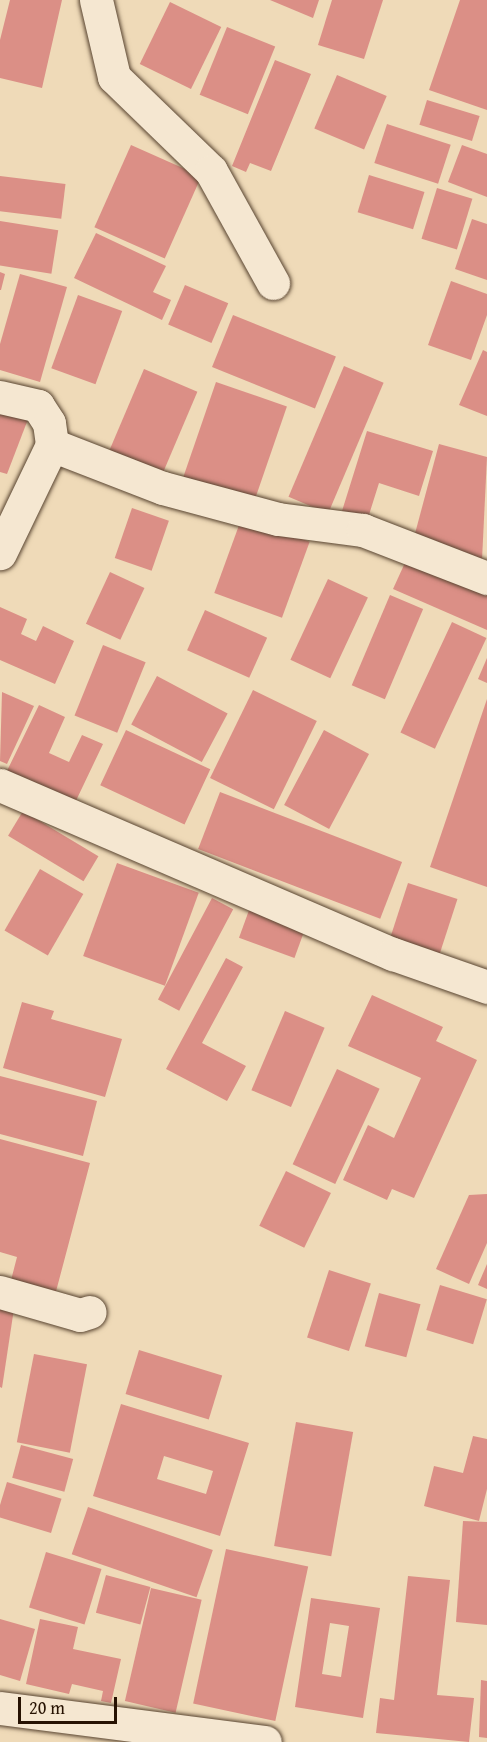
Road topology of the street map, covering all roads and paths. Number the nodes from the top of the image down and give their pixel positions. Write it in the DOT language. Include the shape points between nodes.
graph roads {
  1 [pos="96,0"];
  2 [pos="273,283"];
  3 [pos="0,397"];
  4 [pos="52,445"];
  5 [pos="0,553"];
  6 [pos="487,578"];
  7 [pos="0,784"];
  8 [pos="487,987"];
  9 [pos="0,1292"];
  10 [pos="90,1311"];
  11 [pos="0,1708"];
  12 [pos="265,1742"];
  1 -- 2 [label="street" via="114,77 212,171"];
  3 -- 4 [label="street" via="38,406 49,423"];
  4 -- 5 [label="street"];
  4 -- 6 [label="street" via="163,488 278,519 363,530"];
  7 -- 8 [label="street" via="393,954"];
  9 -- 10 [label="street" via="80,1315"];
  11 -- 12 [label="street"];
}
